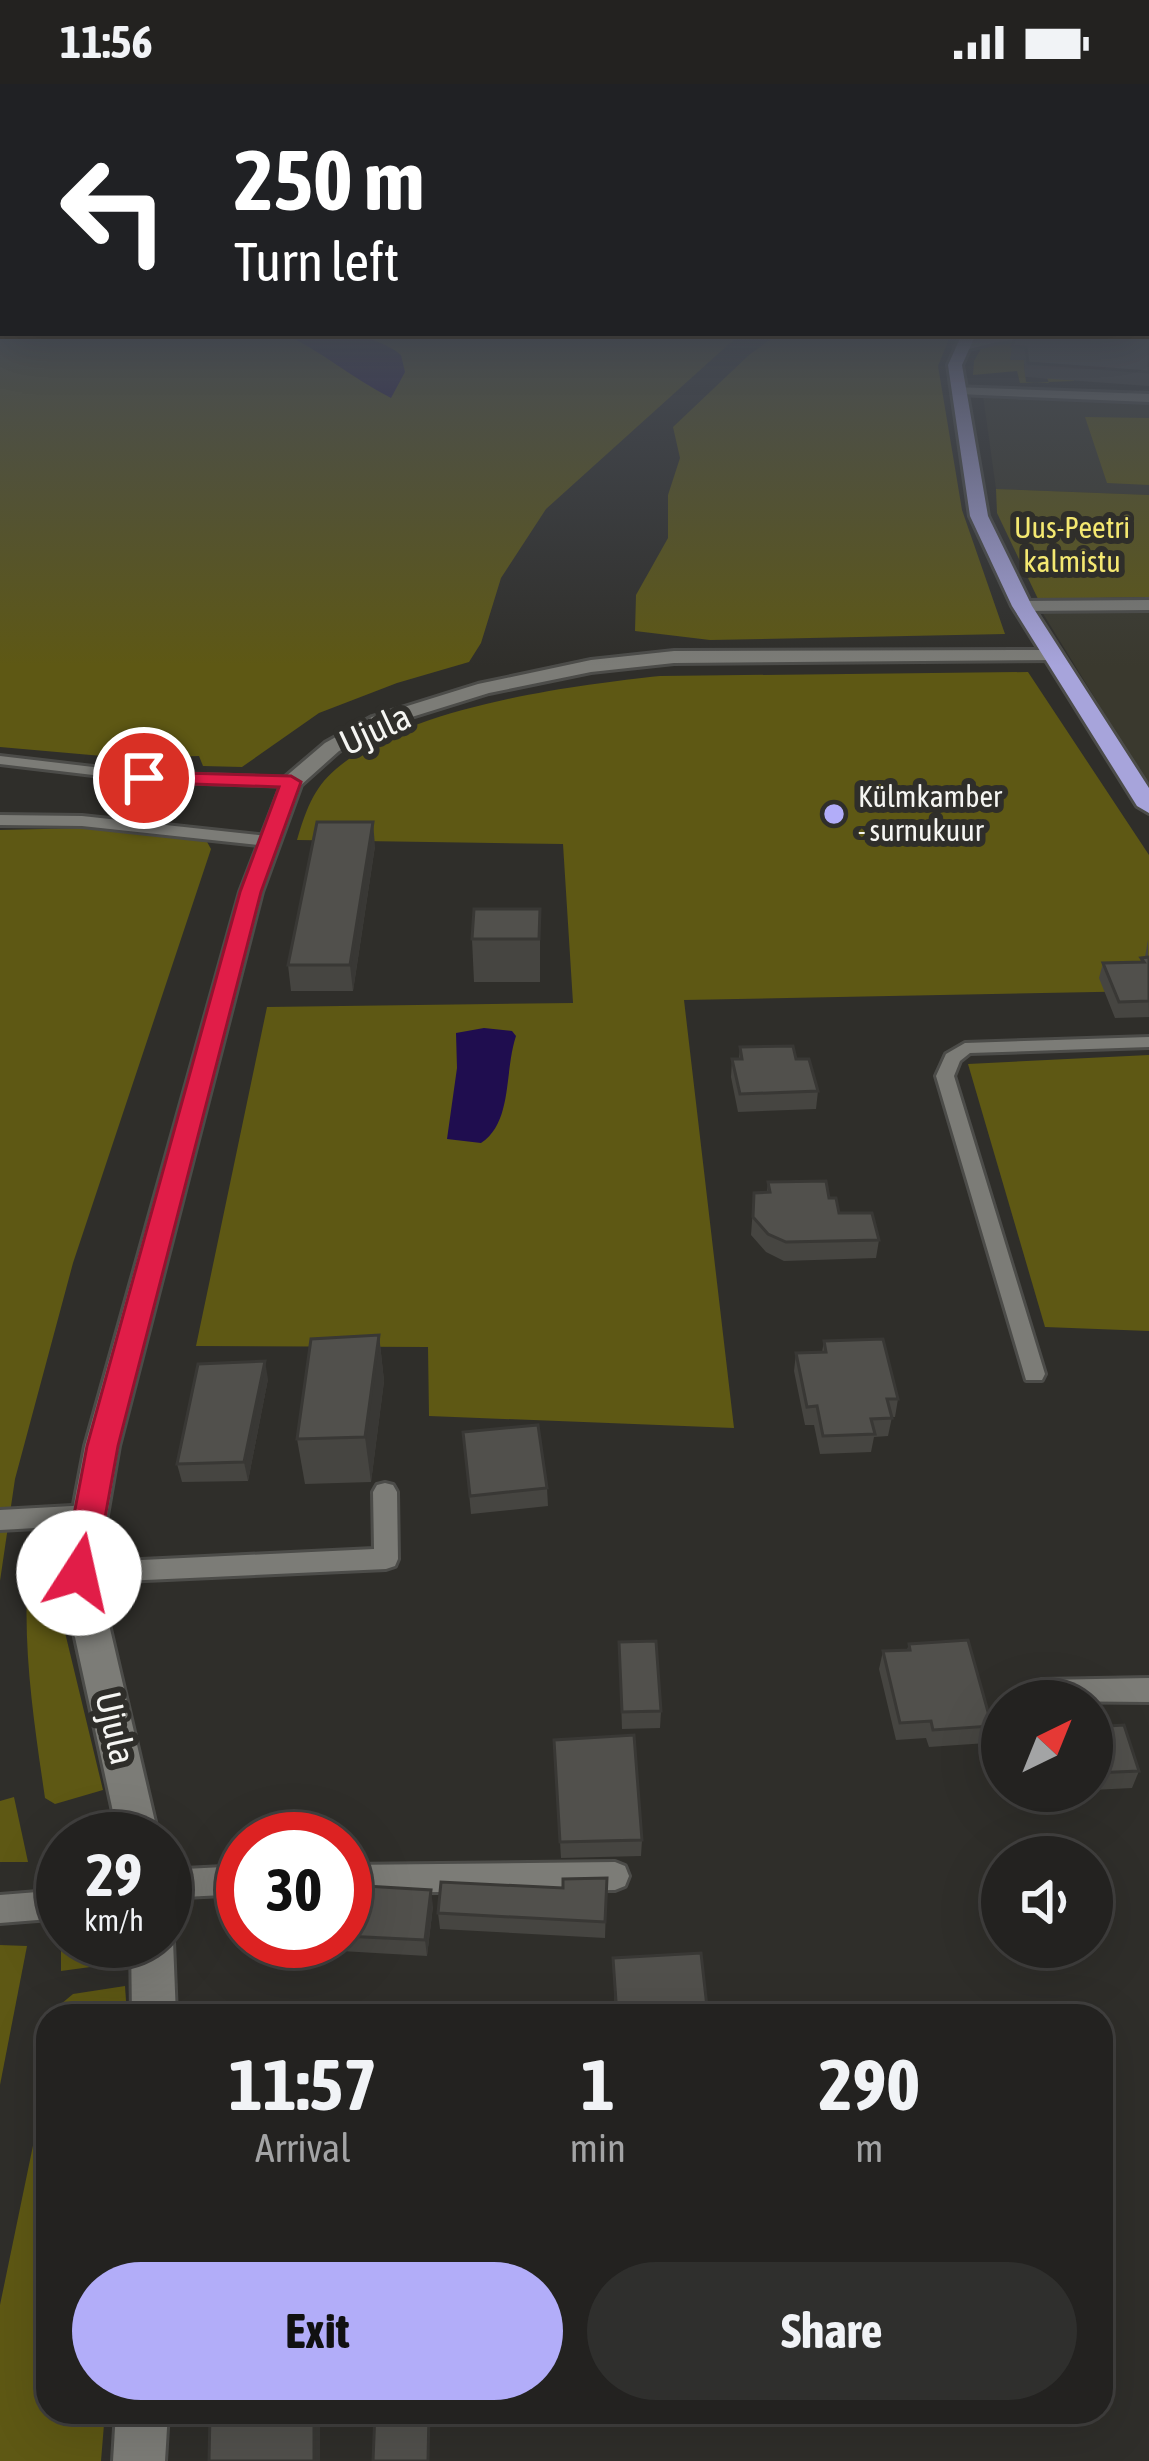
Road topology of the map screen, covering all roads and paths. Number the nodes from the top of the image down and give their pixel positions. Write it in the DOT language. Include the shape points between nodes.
graph roads {
  1 [pos="967,445"];
  2 [pos="1149,604"];
  3 [pos="1022,606"];
  4 [pos="1054,656"];
  5 [pos="0,760"];
  6 [pos="291,782"];
  7 [pos="1149,806"];
  8 [pos="0,820"];
  9 [pos="267,841"];
  10 [pos="1149,1042"];
  11 [pos="1034,1374"];
  12 [pos="385,1492"];
  13 [pos="90,1514"];
  14 [pos="0,1520"];
  15 [pos="79,1573"];
  16 [pos="1149,1690"];
  17 [pos="1113,1691"];
  18 [pos="133,1812"];
  19 [pos="615,1876"];
  20 [pos="372,1879"];
  21 [pos="36,1906"];
  22 [pos="0,1909"];
  23 [pos="153,1968"];
  24 [pos="154,2004"];
  25 [pos="141,2424"];
  26 [pos="139,2461"];
  1 -- 3 [label="highway" via="979,516"];
  2 -- 3 [label="street"];
  3 -- 4 [label="highway"];
  4 -- 6 [label="street, Ujula" via="674,657 591,666 379,722"];
  4 -- 7 [label="highway"];
  5 -- 6 [label="lane" via="144,778"];
  6 -- 9 [label="street, Ujula"];
  8 -- 9 [label="lane"];
  9 -- 13 [label="street, Ujula"];
  10 -- 11 [label="lane" via="965,1048 945,1076"];
  12 -- 15 [label="lane" via="386,1559"];
  13 -- 14 [label="lane"];
  13 -- 15 [label="street, Ujula"];
  15 -- 18 [label="street, Ujula"];
  16 -- 17 [label="lane"];
  19 -- 20 [label="lane"];
  21 -- 22 [label="lane"];
  23 -- 24 [label="street"];
  25 -- 26 [label="street"];
}
